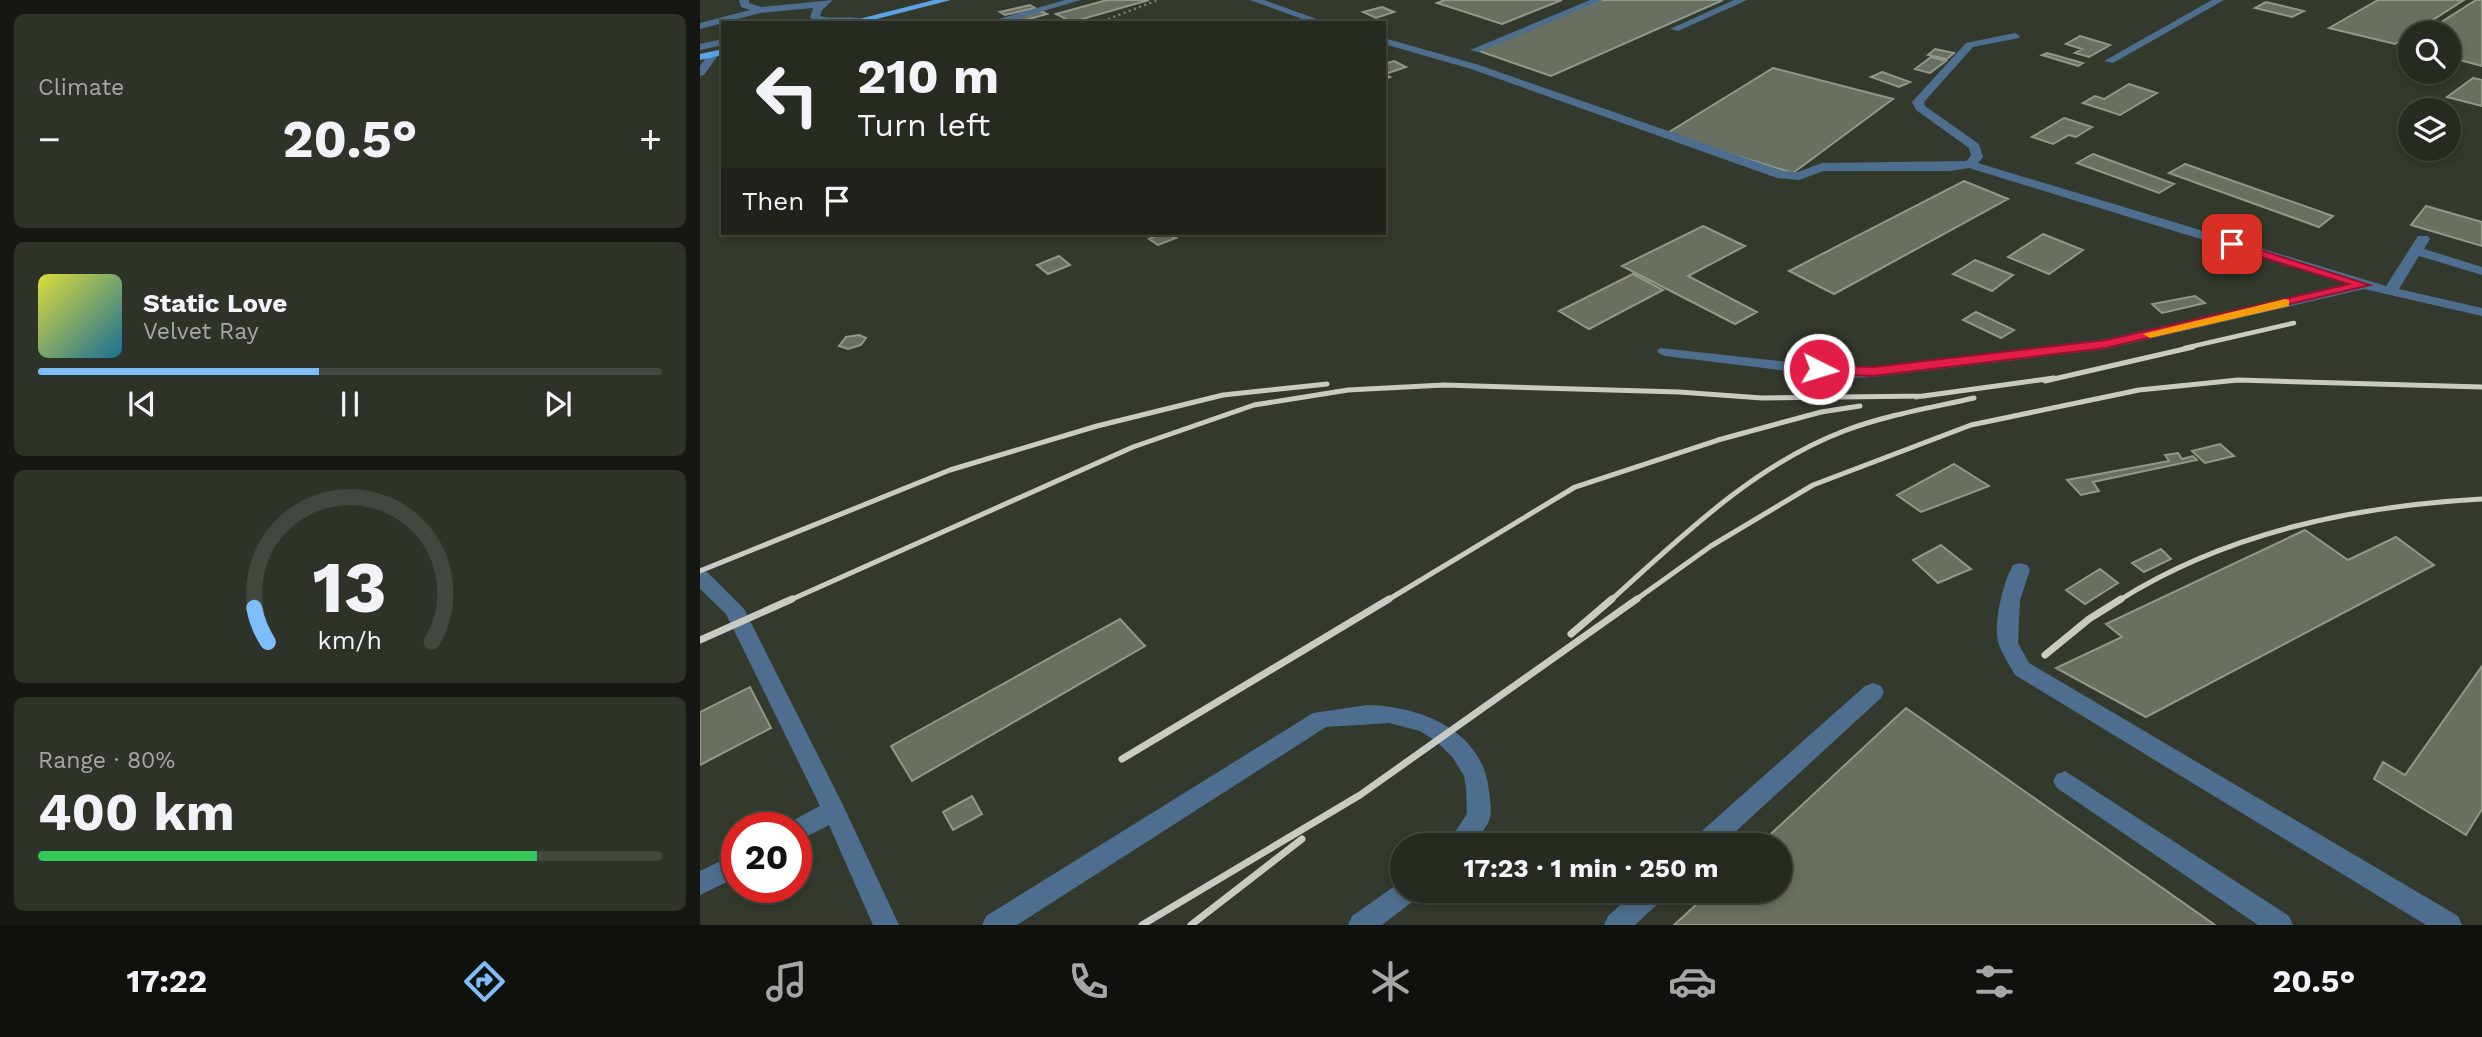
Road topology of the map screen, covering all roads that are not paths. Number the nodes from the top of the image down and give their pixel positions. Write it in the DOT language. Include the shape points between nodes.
graph roads {
  1 [pos="744,0"];
  2 [pos="946,0"];
  3 [pos="1076,0"];
  4 [pos="1255,0"];
  5 [pos="1598,0"];
  6 [pos="1742,0"];
  7 [pos="2219,0"];
  8 [pos="760,9"];
  9 [pos="820,9"];
  10 [pos="859,20"];
  11 [pos="765,21"];
  12 [pos="805,21"];
  13 [pos="845,21"];
  14 [pos="855,21"];
  15 [pos="997,21"];
  16 [pos="1317,21"];
  17 [pos="700,26"];
  18 [pos="721,29"];
  19 [pos="1675,29"];
  20 [pos="700,33"];
  21 [pos="2015,36"];
  22 [pos="721,42"];
  23 [pos="1386,42"];
  24 [pos="700,47"];
  25 [pos="1475,50"];
  26 [pos="718,53"];
  27 [pos="700,57"];
  28 [pos="2109,61"];
  29 [pos="700,73"];
  30 [pos="1970,164"];
  31 [pos="2482,271"];
  32 [pos="2364,285"];
  33 [pos="2391,290"];
  34 [pos="2482,312"];
  35 [pos="1665,351"];
  36 [pos="2020,570"];
  37 [pos="700,577"];
  38 [pos="1873,692"];
  39 [pos="2065,781"];
  40 [pos="834,810"];
  41 [pos="812,822"];
  42 [pos="1467,833"];
  43 [pos="1717,833"];
  44 [pos="721,873"];
  45 [pos="700,884"];
  46 [pos="1391,903"];
  47 [pos="1641,903"];
  48 [pos="886,925"];
  49 [pos="996,925"];
  50 [pos="1361,925"];
  51 [pos="1617,925"];
  52 [pos="2280,925"];
  53 [pos="2449,925"];
  1 -- 8 [label="street" via="744,5"];
  2 -- 10 [label="main road"];
  3 -- 15 [label="street"];
  4 -- 16 [label="street"];
  5 -- 25 [label="street"];
  6 -- 19 [label="street"];
  7 -- 28 [label="street"];
  8 -- 9 [label="street"];
  8 -- 17 [label="street"];
  9 -- 11 [label="street"];
  9 -- 12 [label="street"];
  10 -- 13 [label="street"];
  10 -- 14 [label="main road"];
  18 -- 20 [label="street"];
  21 -- 30 [label="street" via="1970,46 1918,102 1975,147 1977,157"];
  22 -- 24 [label="street"];
  23 -- 30 [label="street" via="1475,67 1782,174 1800,176 1822,167"];
  26 -- 27 [label="main road"];
  26 -- 29 [label="street"];
  30 -- 32 [label="street"];
  31 -- 33 [label="street" via="2419,245"];
  32 -- 33 [label="street"];
  32 -- 35 [label="street" via="2106,344 1873,372 1845,373"];
  33 -- 34 [label="street"];
  36 -- 53 [label="street" via="2010,600 2008,643 2022,669"];
  37 -- 40 [label="street" via="734,608"];
  38 -- 43 [label="street"];
  39 -- 52 [label="street"];
  40 -- 41 [label="street"];
  40 -- 48 [label="street"];
  42 -- 49 [label="street" via="1479,816 1475,775 1446,734 1422,719 1369,712 1321,719"];
  44 -- 45 [label="street"];
  46 -- 50 [label="street"];
  47 -- 51 [label="street"];
}
